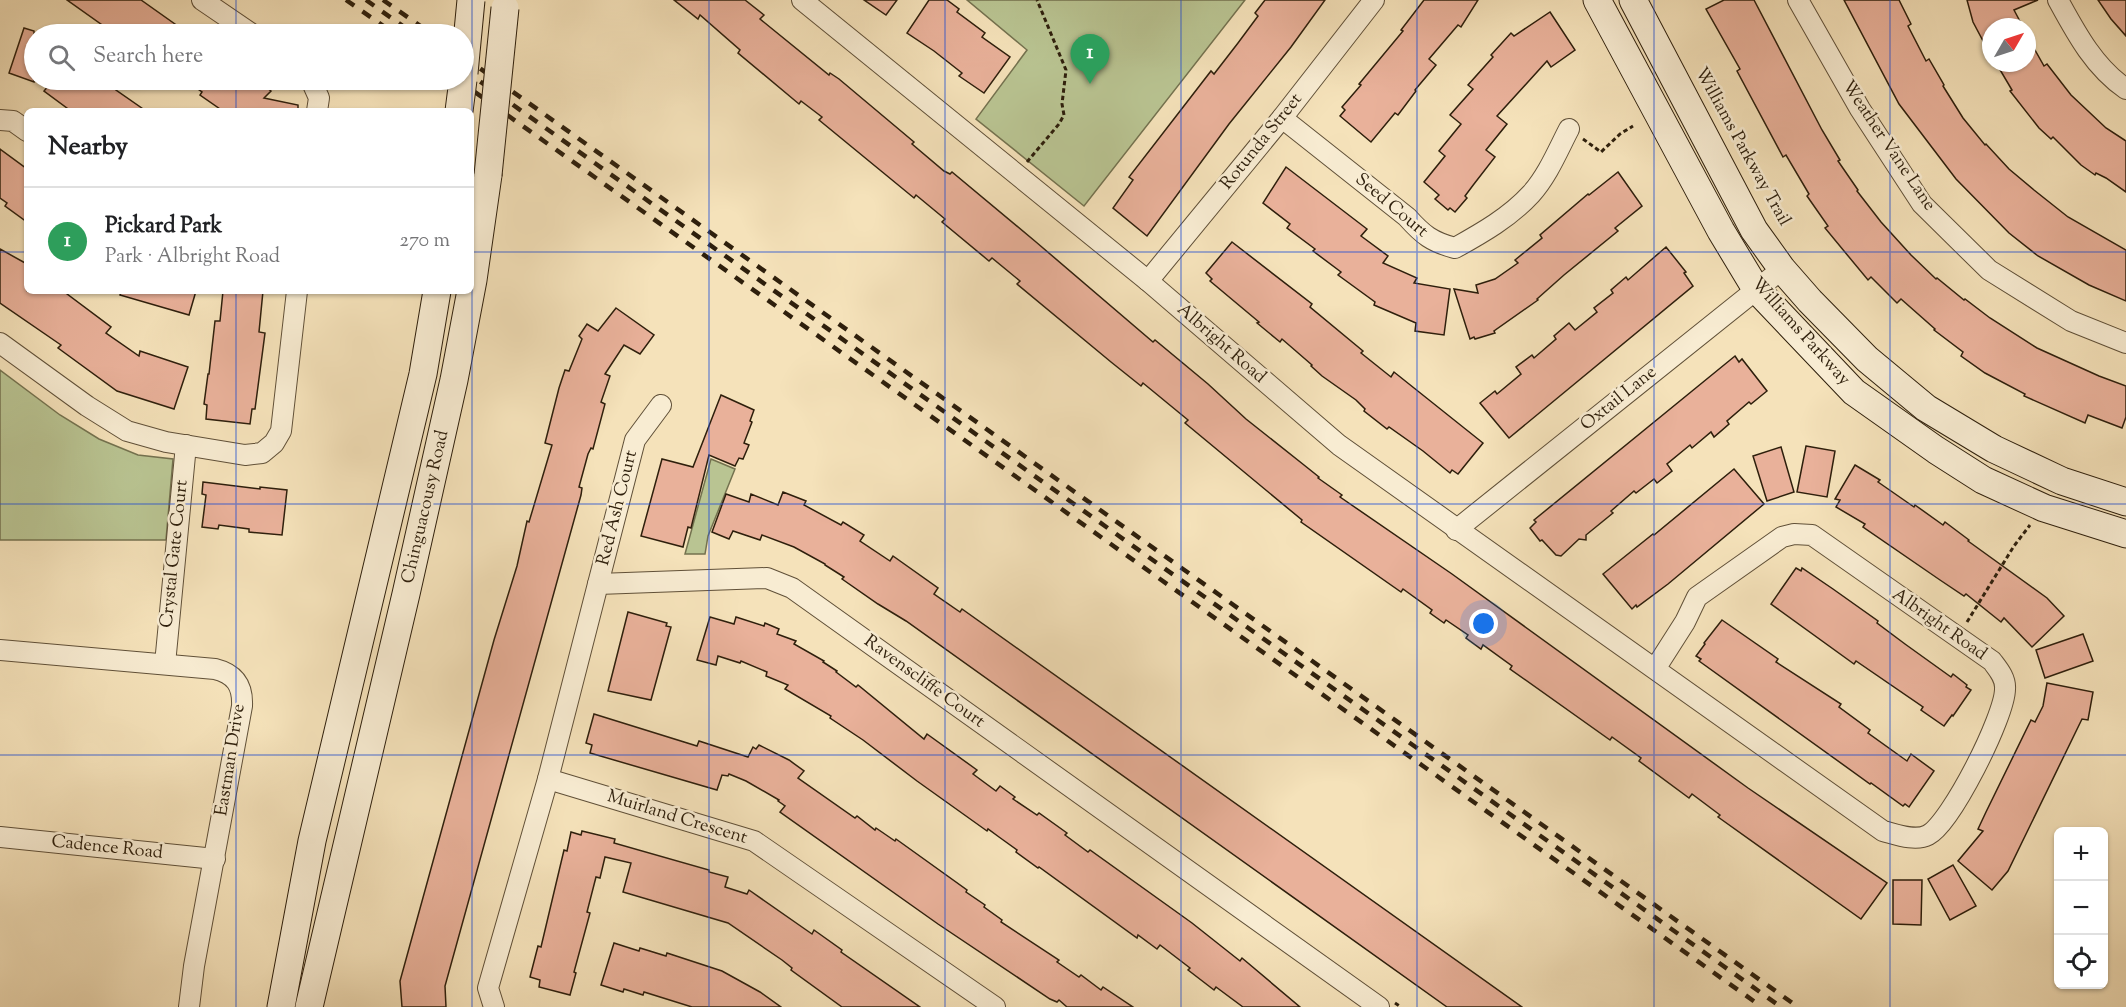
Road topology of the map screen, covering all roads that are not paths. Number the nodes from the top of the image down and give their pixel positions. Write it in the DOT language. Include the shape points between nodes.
graph roads {
  1 [pos="202,0"];
  2 [pos="471,0"];
  3 [pos="802,0"];
  4 [pos="1374,0"];
  5 [pos="1597,0"];
  6 [pos="1633,0"];
  7 [pos="1798,0"];
  8 [pos="2058,0"];
  9 [pos="505,4"];
  10 [pos="237,24"];
  11 [pos="469,24"];
  12 [pos="2126,89"];
  13 [pos="315,90"];
  14 [pos="462,90"];
  15 [pos="317,108"];
  16 [pos="459,108"];
  17 [pos="1282,118"];
  18 [pos="0,120"];
  19 [pos="24,129"];
  20 [pos="1569,129"];
  21 [pos="1782,268"];
  22 [pos="474,273"];
  23 [pos="1148,282"];
  24 [pos="1756,289"];
  25 [pos="297,294"];
  26 [pos="436,294"];
  27 [pos="470,294"];
  28 [pos="0,343"];
  29 [pos="2126,343"];
  30 [pos="661,405"];
  31 [pos="186,445"];
  32 [pos="2126,502"];
  33 [pos="1456,530"];
  34 [pos="2126,534"];
  35 [pos="598,584"];
  36 [pos="0,650"];
  37 [pos="165,664"];
  38 [pos="1655,669"];
  39 [pos="548,779"];
  40 [pos="0,837"];
  41 [pos="215,859"];
  42 [pos="189,1007"];
  43 [pos="280,1007"];
  44 [pos="309,1007"];
  45 [pos="494,1007"];
  46 [pos="995,1007"];
  47 [pos="1379,1007"];
  1 -- 10 [label="street"];
  2 -- 11 [label="main road, bridge"];
  3 -- 23 [label="street, Albright Road"];
  4 -- 17 [label="street, Rotunda Street"];
  5 -- 24 [label="main road, Williams Parkway"];
  6 -- 21 [label="main road, Williams Parkway" via="1754,230"];
  7 -- 29 [label="street, Weather Vane Lane" via="1860,109 1922,204 1989,270 2072,321"];
  8 -- 12 [label="street" via="2083,46"];
  9 -- 22 [label="main road, Chinguacousy Road, bridge"];
  13 -- 15 [label="street"];
  14 -- 16 [label="main road, bridge"];
  17 -- 20 [label="street, Seed Court" via="1407,217 1421,234 1455,248 1495,225 1531,193"];
  17 -- 23 [label="street, Rotunda Street"];
  18 -- 19 [label="street" via="13,121"];
  21 -- 24 [label="street, Oxtail Lane"];
  21 -- 32 [label="main road, Williams Parkway" via="1867,358 1926,408 1994,449 2062,481"];
  23 -- 33 [label="street, Albright Road" via="1339,445"];
  24 -- 33 [label="street, Oxtail Lane"];
  24 -- 34 [label="main road, Williams Parkway" via="1854,392 1936,450 1983,480 2044,508"];
  25 -- 31 [label="street" via="280,431 274,442 262,453 245,455"];
  26 -- 43 [label="main road, Chinguacousy Road" via="423,374 312,841"];
  27 -- 44 [label="main road, Chinguacousy Road, bridge" via="452,391"];
  28 -- 31 [label="street" via="128,431"];
  30 -- 35 [label="street, Red Ash Court" via="634,441"];
  31 -- 37 [label="street, Crystal Gate Court"];
  33 -- 38 [label="street, Albright Road"];
  35 -- 39 [label="street"];
  35 -- 47 [label="street, Ravenscliffe Court" via="767,578 792,588"];
  36 -- 37 [label="street, Eastman Drive"];
  37 -- 41 [label="street, Eastman Drive" via="224,672 241,689 242,706"];
  38 -- 38 [label="street, Albright Road" via="1882,831 1907,837 1927,836 1944,820 1975,770 2004,701 2006,687 1992,661 1825,542 1812,535 1794,534 1782,537 1697,597"];
  39 -- 45 [label="street" via="488,988"];
  39 -- 46 [label="street, Muirland Crescent" via="754,841"];
  40 -- 41 [label="street, Cadence Road"];
  41 -- 42 [label="street, Eastman Drive"];
}
